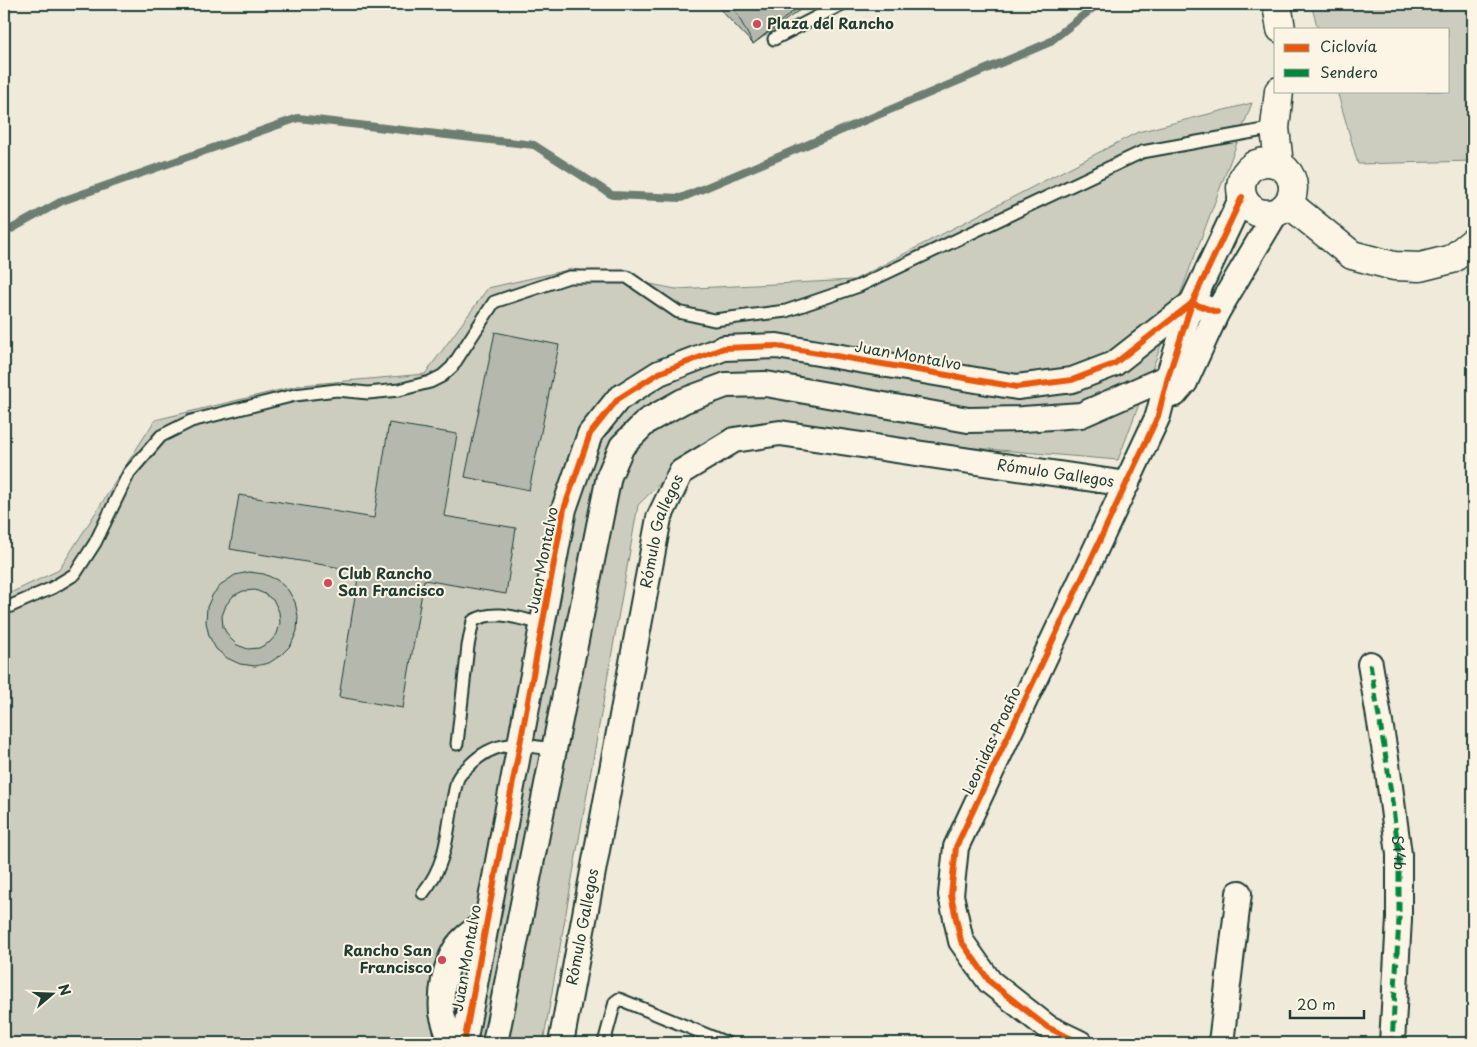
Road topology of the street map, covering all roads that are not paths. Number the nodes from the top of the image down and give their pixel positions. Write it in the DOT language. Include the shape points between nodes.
graph roads {
  1 [pos="842,4"];
  2 [pos="1277,4"];
  3 [pos="1281,28"];
  4 [pos="774,39"];
  5 [pos="1279,92"];
  6 [pos="1275,128"];
  7 [pos="1269,164"];
  8 [pos="1242,197"];
  9 [pos="1282,207"];
  10 [pos="1473,242"];
  11 [pos="1192,303"];
  12 [pos="1217,312"];
  13 [pos="724,348"];
  14 [pos="1176,379"];
  15 [pos="726,385"];
  16 [pos="1127,484"];
  17 [pos="4,610"];
  18 [pos="543,624"];
  19 [pos="1370,664"];
  20 [pos="520,743"];
  21 [pos="457,744"];
  22 [pos="554,750"];
  23 [pos="423,893"];
  24 [pos="1239,893"];
  25 [pos="486,922"];
  26 [pos="451,1043"];
  27 [pos="464,1043"];
  28 [pos="495,1043"];
  29 [pos="561,1043"];
  30 [pos="604,1043"];
  31 [pos="726,1043"];
  32 [pos="1080,1043"];
  33 [pos="1220,1043"];
  34 [pos="1392,1043"];
  1 -- 4 [label="lane"];
  2 -- 3 [label="street"];
  5 -- 6 [label="street"];
  6 -- 7 [label="street"];
  6 -- 17 [label="lane" via="1142,152 859,286 786,311 714,320 678,312 627,277 569,277 494,302 452,367 430,382 368,393 338,390 295,395 191,421 161,436 129,473 95,542 75,574"];
  7 -- 8 [label="street" via="1247,170 1243,176"];
  7 -- 9 [label="street" via="1291,178 1293,187"];
  8 -- 9 [label="street" via="1255,211 1265,214"];
  8 -- 11 [label="street, Leonidas Proaño"];
  9 -- 10 [label="street" via="1352,255 1394,266 1420,267 1452,259"];
  9 -- 12 [label="street, Leonidas Proaño"];
  11 -- 12 [label="street"];
  11 -- 13 [label="street, Juan Montalvo" via="1114,364 1072,380 1017,387 777,346"];
  11 -- 14 [label="street, Leonidas Proaño"];
  12 -- 14 [label="street, Leonidas Proaño"];
  13 -- 15 [label="street"];
  13 -- 18 [label="street, Juan Montalvo" via="658,373 618,399 590,434 564,509"];
  14 -- 15 [label="street" via="1081,415 1023,420 968,420 766,384"];
  14 -- 16 [label="street, Leonidas Proaño"];
  15 -- 22 [label="street" via="683,401 647,422 622,446 608,476"];
  16 -- 29 [label="street, Rómulo Gallegos" via="780,433 734,440 680,472 659,518"];
  16 -- 32 [label="street, Leonidas Proaño" via="956,847 951,896 961,941 990,982 1047,1027"];
  18 -- 20 [label="street, Juan Montalvo"];
  18 -- 21 [label="lane" via="494,615 482,616 473,622"];
  19 -- 34 [label="street, S14b" via="1388,764 1399,854"];
  20 -- 22 [label="lane"];
  20 -- 23 [label="lane" via="499,746 480,754 457,778 447,844 435,879"];
  20 -- 25 [label="street, Juan Montalvo"];
  22 -- 28 [label="street"];
  24 -- 33 [label="street"];
  25 -- 26 [label="street" via="456,948 447,971 442,992 442,1014"];
  25 -- 27 [label="street, Juan Montalvo"];
  30 -- 31 [label="lane" via="614,1002 619,999"];
}
